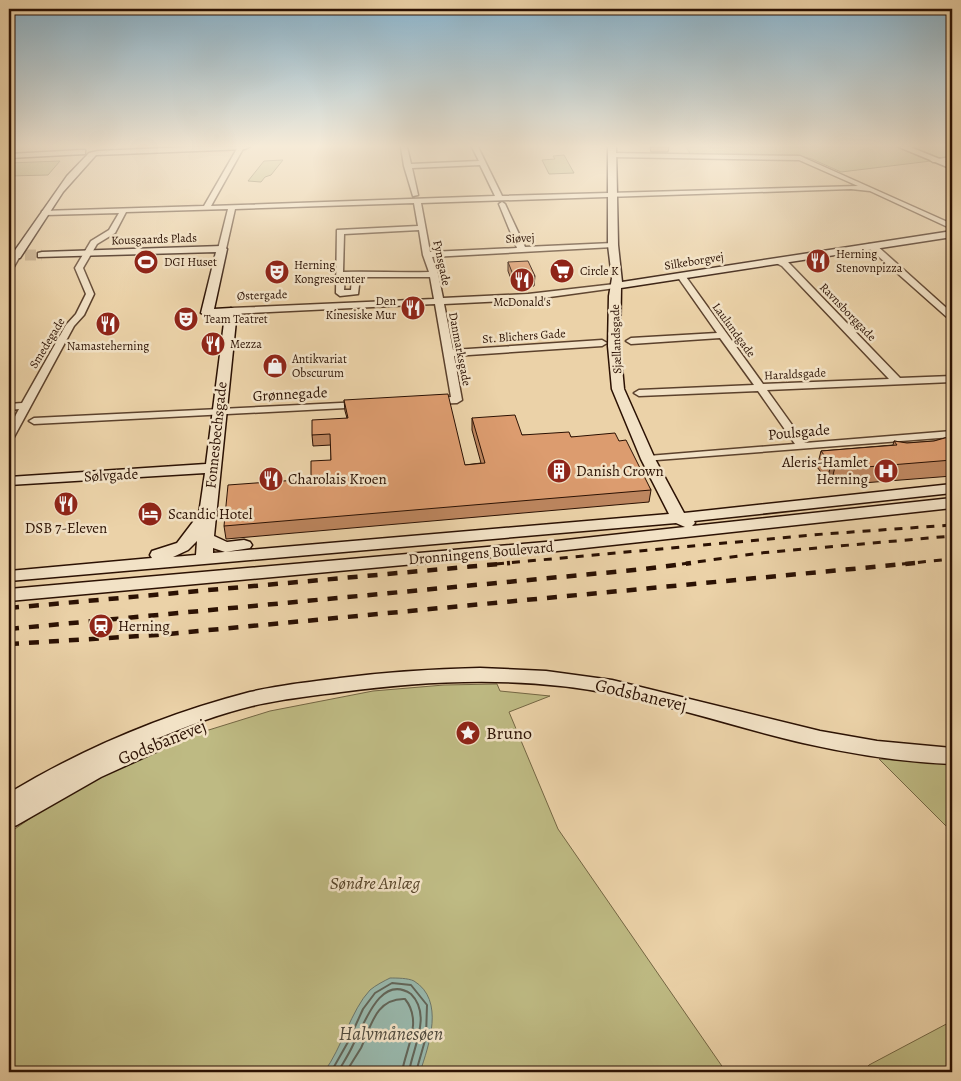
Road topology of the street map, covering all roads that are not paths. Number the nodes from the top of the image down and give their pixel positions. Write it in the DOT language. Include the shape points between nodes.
graph roads {
  1 [pos="57,197"];
  2 [pos="212,197"];
  3 [pos="498,197"];
  4 [pos="557,197"];
  5 [pos="612,197"];
  6 [pos="889,197"];
  7 [pos="416,198"];
  8 [pos="500,201"];
  9 [pos="232,206"];
  10 [pos="207,207"];
  11 [pos="124,210"];
  12 [pos="45,213"];
  13 [pos="952,226"];
  14 [pos="423,228"];
  15 [pos="952,234"];
  16 [pos="613,245"];
  17 [pos="872,246"];
  18 [pos="222,249"];
  19 [pos="522,250"];
  20 [pos="88,253"];
  21 [pos="42,255"];
  22 [pos="427,255"];
  23 [pos="17,256"];
  24 [pos="779,261"];
  25 [pos="9,268"];
  26 [pos="339,272"];
  27 [pos="356,274"];
  28 [pos="434,274"];
  29 [pos="681,276"];
  30 [pos="615,286"];
  31 [pos="439,302"];
  32 [pos="231,311"];
  33 [pos="952,317"];
  34 [pos="723,335"];
  35 [pos="630,342"];
  36 [pos="602,343"];
  37 [pos="449,353"];
  38 [pos="952,379"];
  39 [pos="897,381"];
  40 [pos="761,388"];
  41 [pos="640,393"];
  42 [pos="428,402"];
  43 [pos="368,405"];
  44 [pos="25,406"];
  45 [pos="9,407"];
  46 [pos="219,412"];
  47 [pos="34,421"];
  48 [pos="952,434"];
  49 [pos="9,437"];
  50 [pos="802,446"];
  51 [pos="648,459"];
  52 [pos="213,468"];
  53 [pos="9,481"];
  54 [pos="952,488"];
  55 [pos="952,503"];
  56 [pos="207,515"];
  57 [pos="679,518"];
  58 [pos="718,530"];
  59 [pos="205,538"];
  60 [pos="443,539"];
  61 [pos="557,546"];
  62 [pos="204,559"];
  63 [pos="317,568"];
  64 [pos="14,576"];
  65 [pos="9,589"];
  66 [pos="9,595"];
  67 [pos="326,687"];
  68 [pos="952,756"];
  69 [pos="9,804"];
  70 [pos="9,819"];
  1 -- 12 [label="street"];
  2 -- 10 [label="street"];
  3 -- 8 [label="street"];
  4 -- 8 [label="street"];
  5 -- 16 [label="street, Sjællandsgade"];
  6 -- 13 [label="street"];
  7 -- 8 [label="street"];
  7 -- 9 [label="street"];
  7 -- 14 [label="street, Fynsgade"];
  8 -- 19 [label="street"];
  9 -- 10 [label="street"];
  9 -- 18 [label="street"];
  10 -- 11 [label="street"];
  11 -- 12 [label="street"];
  11 -- 20 [label="street, Kousgaards Plads" via="112,232 94,243"];
  12 -- 23 [label="street"];
  14 -- 22 [label="street, Fynsgade"];
  14 -- 26 [label="street" via="340,232"];
  15 -- 17 [label="street, Silkeborgvej"];
  16 -- 19 [label="street, Siøvej"];
  16 -- 30 [label="street, Sjællandsgade"];
  17 -- 24 [label="street, Silkeborgvej"];
  17 -- 33 [label="street"];
  18 -- 20 [label="main road, Kousgaards Plads"];
  18 -- 32 [label="street, Østergade" via="207,312"];
  19 -- 22 [label="street, Siøvej"];
  20 -- 21 [label="main road, Kousgaards Plads"];
  20 -- 44 [label="street, Smedegade" via="79,268 90,294"];
  22 -- 28 [label="street, Fynsgade"];
  23 -- 25 [label="street"];
  24 -- 29 [label="street, Silkeborgvej"];
  24 -- 39 [label="street, Ravnsborggade"];
  27 -- 28 [label="street"];
  28 -- 31 [label="street, Fynsgade"];
  29 -- 30 [label="street, Silkeborgvej"];
  29 -- 34 [label="street, Laulundgade"];
  30 -- 31 [label="street, Silkeborgvej" via="534,297"];
  30 -- 51 [label="street, Sjællandsgade" via="614,346 618,389"];
  31 -- 32 [label="street, Østergade"];
  31 -- 37 [label="street, Danmarksgade"];
  32 -- 46 [label="street, Fonnesbechsgade"];
  34 -- 35 [label="street"];
  34 -- 40 [label="street, Laulundgade"];
  36 -- 37 [label="street, St. Blichers Gade"];
  37 -- 42 [label="street, Danmarksgade" via="457,400"];
  38 -- 39 [label="street, Haraldsgade"];
  39 -- 40 [label="street, Haraldsgade"];
  40 -- 41 [label="street, Haraldsgade"];
  40 -- 50 [label="street, Laulundgade"];
  43 -- 46 [label="street, Grønnegade"];
  44 -- 45 [label="street"];
  44 -- 49 [label="street, Smedegade"];
  46 -- 47 [label="street, Grønnegade"];
  46 -- 52 [label="street, Fonnesbechsgade"];
  48 -- 50 [label="street, Poulsgade"];
  50 -- 51 [label="street, Poulsgade"];
  51 -- 57 [label="street, Sjællandsgade"];
  52 -- 53 [label="street, Sølvgade"];
  52 -- 56 [label="street, Fonnesbechsgade"];
  54 -- 57 [label="street, Dronningens Boulevard"];
  55 -- 58 [label="street, Dronningens Boulevard"];
  56 -- 59 [label="street, Fonnesbechsgade"];
  56 -- 64 [label="street" via="192,540 173,552 53,566"];
  57 -- 58 [label="street" via="691,526"];
  57 -- 60 [label="street, Dronningens Boulevard"];
  57 -- 61 [label="street" via="676,524 663,527 596,535"];
  58 -- 61 [label="street, Dronningens Boulevard"];
  59 -- 60 [label="street" via="225,547 391,535"];
  59 -- 62 [label="street, Fonnesbechsgade"];
  60 -- 62 [label="street, Dronningens Boulevard"];
  61 -- 63 [label="street, Dronningens Boulevard"];
  62 -- 63 [label="street" via="220,566 296,563"];
  62 -- 64 [label="street, Dronningens Boulevard"];
  62 -- 65 [label="street" via="193,569 40,583"];
  63 -- 66 [label="street, Dronningens Boulevard"];
  67 -- 68 [label="street, Godsbanevej" via="382,679 482,674 573,680 666,699 803,735 870,748"];
  67 -- 69 [label="street, Godsbanevej" via="258,698 166,727 89,760"];
  67 -- 70 [label="street, Godsbanevej" via="170,736 94,771"];
}
